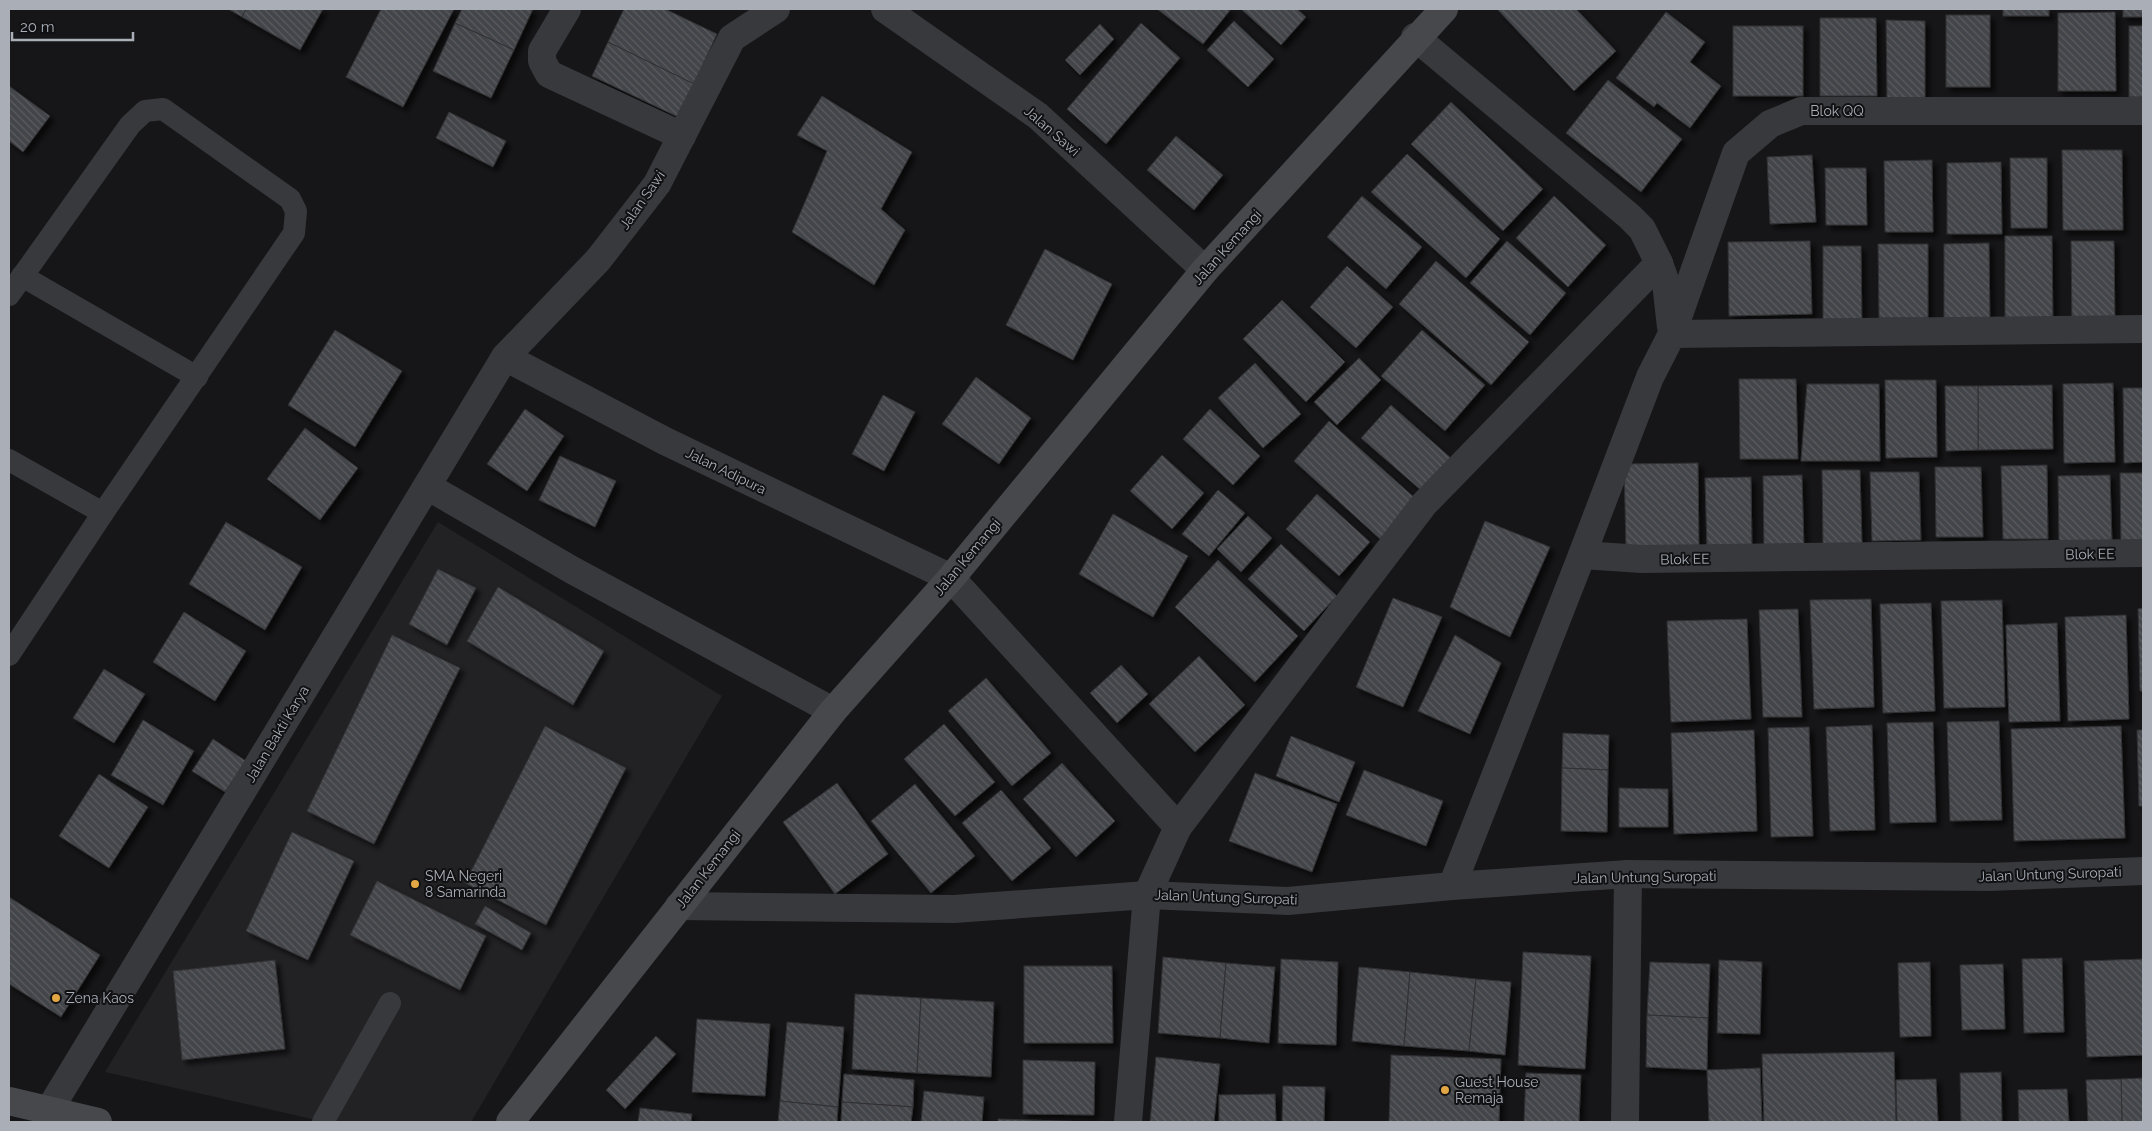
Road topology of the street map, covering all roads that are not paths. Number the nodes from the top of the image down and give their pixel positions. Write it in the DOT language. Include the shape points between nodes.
graph roads {
  1 [pos="567,9"];
  2 [pos="776,9"];
  3 [pos="885,9"];
  4 [pos="1444,9"];
  5 [pos="922,19"];
  6 [pos="1415,37"];
  7 [pos="2143,111"];
  8 [pos="682,136"];
  9 [pos="1659,263"];
  10 [pos="1205,270"];
  11 [pos="22,276"];
  12 [pos="9,295"];
  13 [pos="2143,329"];
  14 [pos="1672,334"];
  15 [pos="505,356"];
  16 [pos="197,377"];
  17 [pos="9,460"];
  18 [pos="427,486"];
  19 [pos="103,513"];
  20 [pos="2143,553"];
  21 [pos="1582,555"];
  22 [pos="950,578"];
  23 [pos="9,655"];
  24 [pos="832,711"];
  25 [pos="1178,827"];
  26 [pos="2143,871"];
  27 [pos="1628,874"];
  28 [pos="1452,886"];
  29 [pos="1148,895"];
  30 [pos="679,906"];
  31 [pos="390,1003"];
  32 [pos="9,1101"];
  33 [pos="48,1112"];
  34 [pos="98,1122"];
  35 [pos="323,1122"];
  36 [pos="510,1122"];
  37 [pos="1128,1122"];
  38 [pos="1625,1122"];
  1 -- 8 [label="street" via="542,51 542,61 549,74"];
  2 -- 8 [label="street, Jalan Sawi" via="732,38"];
  3 -- 5 [label="street, Jalan Sawi"];
  4 -- 6 [label="street, Jalan Kemangi"];
  5 -- 10 [label="street, Jalan Sawi" via="1038,116"];
  6 -- 9 [label="street" via="1628,216 1642,229"];
  6 -- 10 [label="street, Jalan Kemangi"];
  7 -- 14 [label="street, Blok QQ" via="1801,111 1770,124 1736,153"];
  8 -- 15 [label="street, Jalan Sawi" via="657,184 598,260"];
  9 -- 14 [label="street" via="1666,283"];
  9 -- 25 [label="street" via="1424,504"];
  10 -- 22 [label="street, Jalan Kemangi"];
  11 -- 12 [label="lane"];
  11 -- 16 [label="lane"];
  11 -- 16 [label="lane" via="130,125 145,111 163,109 290,199 296,211 294,233"];
  13 -- 14 [label="street"];
  14 -- 21 [label="street, Blok QQ" via="1650,377"];
  15 -- 18 [label="street, Jalan Bakti Karya"];
  15 -- 22 [label="street, Jalan Adipura" via="665,441"];
  16 -- 19 [label="lane"];
  17 -- 19 [label="lane"];
  18 -- 24 [label="street" via="572,570"];
  18 -- 33 [label="street, Jalan Bakti Karya"];
  19 -- 23 [label="lane"];
  20 -- 21 [label="street, Blok EE" via="1642,559"];
  21 -- 28 [label="street"];
  22 -- 24 [label="street, Jalan Kemangi"];
  22 -- 25 [label="street"];
  24 -- 30 [label="street, Jalan Kemangi"];
  25 -- 29 [label="street"];
  26 -- 27 [label="street, Jalan Untung Suropati" via="1990,877"];
  27 -- 28 [label="street, Jalan Untung Suropati"];
  27 -- 38 [label="street"];
  28 -- 29 [label="street, Jalan Untung Suropati" via="1288,901"];
  29 -- 30 [label="street, Jalan Untung Suropati" via="954,909"];
  29 -- 37 [label="street"];
  30 -- 36 [label="street, Jalan Kemangi"];
  31 -- 35 [label="lane"];
  32 -- 33 [label="street"];
  33 -- 34 [label="street"];
}
